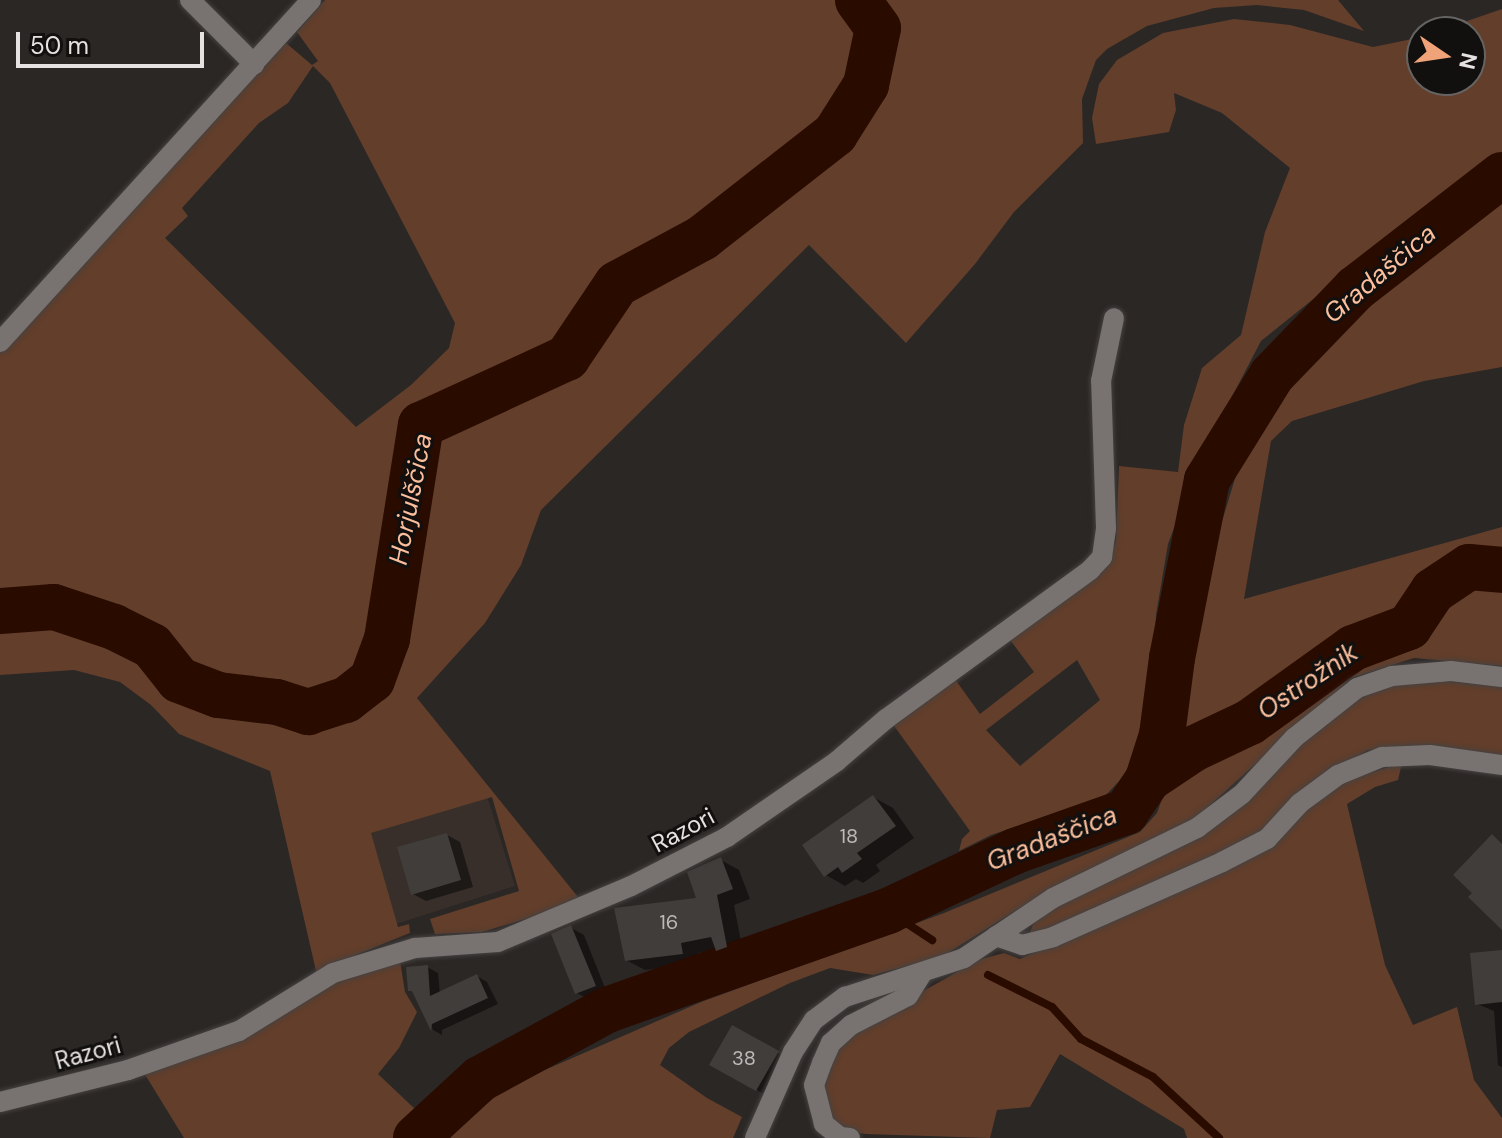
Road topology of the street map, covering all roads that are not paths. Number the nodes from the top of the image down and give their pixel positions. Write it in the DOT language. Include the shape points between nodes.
graph roads {
  1 [pos="190,0"];
  2 [pos="311,0"];
  3 [pos="254,64"];
  4 [pos="1114,318"];
  5 [pos="0,342"];
  6 [pos="1502,677"];
  7 [pos="1502,765"];
  8 [pos="996,936"];
  9 [pos="921,975"];
  10 [pos="0,1102"];
  11 [pos="755,1138"];
  12 [pos="850,1138"];
  1 -- 3 [label="street"];
  2 -- 3 [label="street"];
  3 -- 5 [label="street"];
  4 -- 10 [label="street, Razori" via="1101,381 1106,528 1102,557 837,761 727,837 631,886 498,942 415,948 333,973 239,1031 128,1070"];
  6 -- 8 [label="street" via="1451,671 1392,676 1357,688 1294,738 1242,794 1197,828 1053,898"];
  7 -- 8 [label="street" via="1430,755 1382,757 1338,775 1300,803 1267,839 1222,862 1053,937 1022,945"];
  8 -- 9 [label="street" via="964,958"];
  9 -- 11 [label="street" via="845,997 814,1020 793,1052"];
  9 -- 12 [label="street" via="908,996 851,1025 831,1043 822,1063 814,1085 824,1124"];
}
